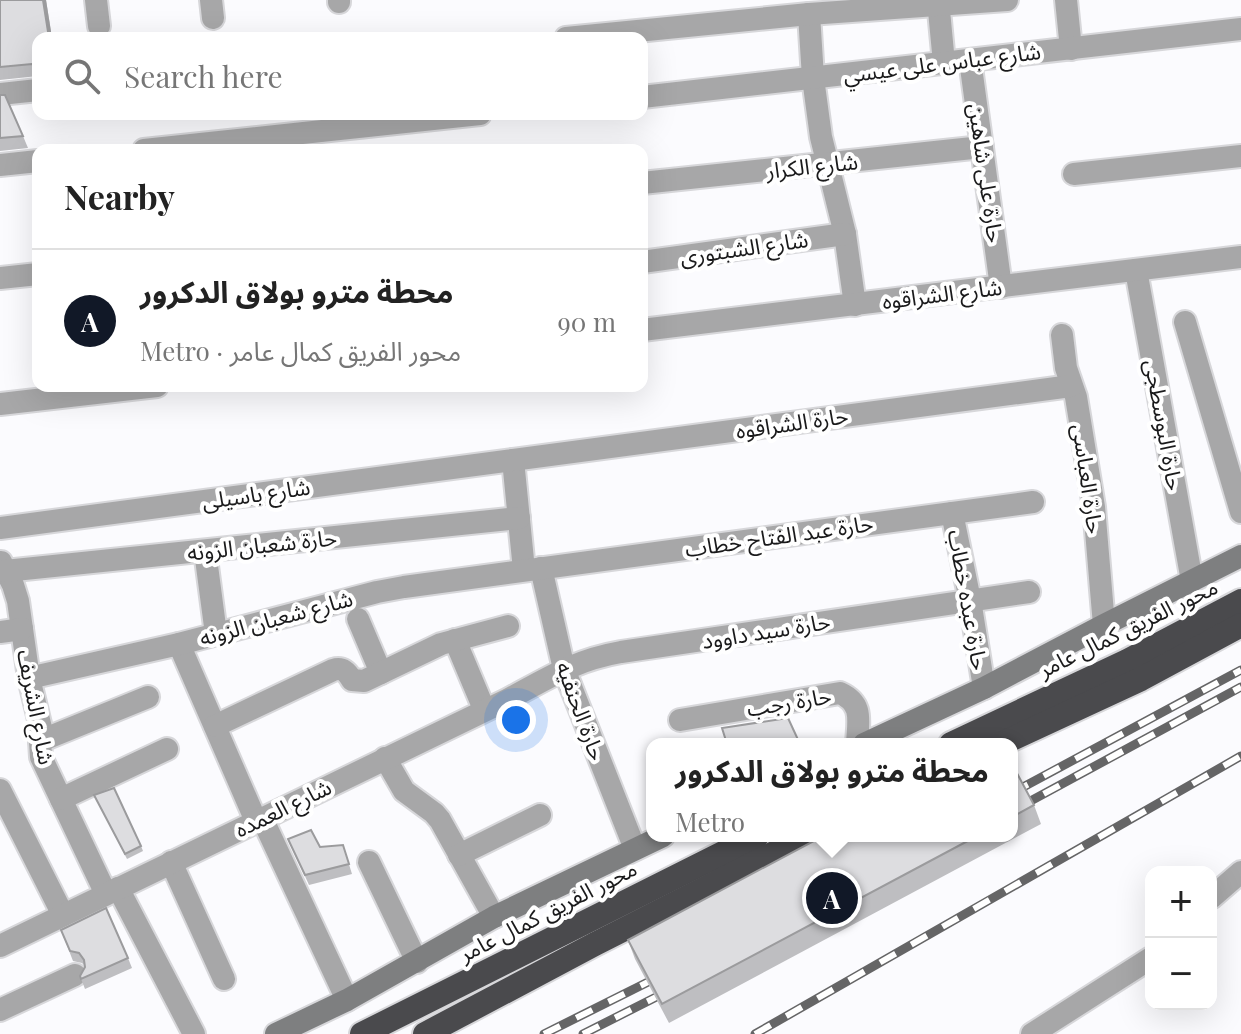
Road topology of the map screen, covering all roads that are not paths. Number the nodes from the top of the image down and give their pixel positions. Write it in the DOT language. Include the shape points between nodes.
graph roads {
  1 [pos="96,0"];
  2 [pos="1007,0"];
  3 [pos="1066,0"];
  4 [pos="938,3"];
  5 [pos="809,14"];
  6 [pos="99,26"];
  7 [pos="1241,29"];
  8 [pos="627,32"];
  9 [pos="1071,49"];
  10 [pos="970,60"];
  11 [pos="944,63"];
  12 [pos="813,78"];
  13 [pos="32,91"];
  14 [pos="0,94"];
  15 [pos="648,96"];
  16 [pos="424,120"];
  17 [pos="200,144"];
  18 [pos="982,147"];
  19 [pos="1241,156"];
  20 [pos="32,162"];
  21 [pos="0,165"];
  22 [pos="827,165"];
  23 [pos="1074,174"];
  24 [pos="648,182"];
  25 [pos="845,234"];
  26 [pos="1241,257"];
  27 [pos="648,261"];
  28 [pos="1136,270"];
  29 [pos="32,275"];
  30 [pos="0,278"];
  31 [pos="1001,287"];
  32 [pos="855,305"];
  33 [pos="1185,322"];
  34 [pos="648,329"];
  35 [pos="1062,335"];
  36 [pos="1071,386"];
  37 [pos="105,392"];
  38 [pos="0,404"];
  39 [pos="513,460"];
  40 [pos="1033,502"];
  41 [pos="1241,512"];
  42 [pos="952,513"];
  43 [pos="519,518"];
  44 [pos="0,528"];
  45 [pos="205,551"];
  46 [pos="1241,556"];
  47 [pos="3,566"];
  48 [pos="532,569"];
  49 [pos="1192,581"];
  50 [pos="1029,592"];
  51 [pos="970,600"];
  52 [pos="1241,601"];
  53 [pos="358,619"];
  54 [pos="1104,625"];
  55 [pos="1241,625"];
  56 [pos="508,626"];
  57 [pos="11,630"];
  58 [pos="216,634"];
  59 [pos="455,640"];
  60 [pos="179,644"];
  61 [pos="564,669"];
  62 [pos="381,673"];
  63 [pos="29,678"];
  64 [pos="984,688"];
  65 [pos="148,697"];
  66 [pos="484,709"];
  67 [pos="680,720"];
  68 [pos="215,726"];
  69 [pos="857,738"];
  70 [pos="877,738"];
  71 [pos="964,738"];
  72 [pos="1014,738"];
  73 [pos="40,741"];
  74 [pos="167,749"];
  75 [pos="385,758"];
  76 [pos="0,790"];
  77 [pos="61,799"];
  78 [pos="540,815"];
  79 [pos="259,820"];
  80 [pos="650,842"];
  81 [pos="745,842"];
  82 [pos="796,842"];
  83 [pos="635,849"];
  84 [pos="459,855"];
  85 [pos="171,862"];
  86 [pos="369,862"];
  87 [pos="1241,872"];
  88 [pos="112,891"];
  89 [pos="1217,893"];
  90 [pos="63,915"];
  91 [pos="494,917"];
  92 [pos="0,946"];
  93 [pos="417,962"];
  94 [pos="1145,962"];
  95 [pos="75,975"];
  96 [pos="224,979"];
  97 [pos="347,1000"];
  98 [pos="0,1010"];
  99 [pos="194,1034"];
  100 [pos="276,1034"];
  101 [pos="362,1034"];
  102 [pos="425,1034"];
  103 [pos="1032,1034"];
  1 -- 6 [label="street"];
  2 -- 4 [label="street"];
  3 -- 9 [label="street"];
  4 -- 5 [label="street"];
  4 -- 11 [label="street"];
  5 -- 8 [label="street"];
  5 -- 12 [label="street"];
  7 -- 9 [label="street, شارع عباس على عيسي"];
  9 -- 10 [label="street, شارع عباس على عيسي"];
  10 -- 11 [label="street, شارع عباس على عيسي"];
  10 -- 18 [label="street, حارة على شاهين"];
  11 -- 12 [label="street, شارع عباس على عيسي"];
  12 -- 15 [label="street, شارع عباس على عيسي"];
  12 -- 22 [label="street"];
  13 -- 14 [label="street"];
  16 -- 17 [label="street"];
  18 -- 22 [label="street, شارع الكرار"];
  18 -- 31 [label="street, حارة على شاهين"];
  19 -- 23 [label="street"];
  20 -- 21 [label="street"];
  22 -- 24 [label="street, شارع الكرار"];
  22 -- 25 [label="street"];
  25 -- 27 [label="street, شارع الشبتورى"];
  25 -- 32 [label="street"];
  26 -- 28 [label="street, شارع الشراقوه"];
  28 -- 31 [label="street, شارع الشراقوه"];
  28 -- 49 [label="street, حارة البوسطجى"];
  29 -- 30 [label="street"];
  31 -- 32 [label="street, شارع الشراقوه"];
  32 -- 34 [label="street, شارع الشراقوه"];
  33 -- 41 [label="street"];
  35 -- 36 [label="street, حارة العباسى"];
  36 -- 39 [label="street, حارة الشراقوه"];
  36 -- 54 [label="street, حارة العباسى" via="1094,507"];
  37 -- 38 [label="street"];
  39 -- 43 [label="street, حارة الحنفيه"];
  39 -- 44 [label="street, شارع باسيلى"];
  40 -- 42 [label="street, حارة عبد الفتاح خطاب"];
  42 -- 48 [label="street, حارة عبد الفتاح خطاب"];
  42 -- 51 [label="street, حارة عبده خطاب"];
  43 -- 45 [label="street, حارة شعبان الزونه"];
  43 -- 48 [label="street, حارة الحنفيه"];
  45 -- 47 [label="street, حارة شعبان الزونه"];
  45 -- 58 [label="street"];
  46 -- 49 [label="main road"];
  47 -- 57 [label="street, شارع الشريف" via="18,601"];
  48 -- 58 [label="street, شارع شعبان الزونه" via="377,592"];
  48 -- 61 [label="street, حارة الحنفيه"];
  49 -- 54 [label="main road"];
  50 -- 51 [label="street, حارة سيد داوود"];
  51 -- 61 [label="street, حارة سيد داوود" via="609,654"];
  51 -- 64 [label="street, حارة عبده خطاب"];
  52 -- 71 [label="highway, محور الفريق كمال عامر"];
  53 -- 62 [label="street"];
  54 -- 64 [label="main road"];
  55 -- 72 [label="highway"];
  56 -- 59 [label="street"];
  57 -- 63 [label="street, شارع الشريف"];
  58 -- 60 [label="street, شارع شعبان الزونه"];
  59 -- 62 [label="street"];
  59 -- 66 [label="street"];
  60 -- 63 [label="street, شارع شعبان الزونه"];
  60 -- 68 [label="street"];
  61 -- 66 [label="street, شارع العمده"];
  61 -- 83 [label="street, حارة الحنفيه"];
  62 -- 68 [label="street" via="360,681 337,668"];
  63 -- 73 [label="street, شارع الشريف"];
  64 -- 70 [label="main road"];
  65 -- 73 [label="street"];
  66 -- 75 [label="street, شارع العمده"];
  67 -- 69 [label="street, حارة رجب" via="840,693 855,704"];
  68 -- 79 [label="street"];
  73 -- 77 [label="street, شارع الشريف" via="41,757"];
  74 -- 77 [label="street"];
  75 -- 79 [label="street, شارع العمده"];
  75 -- 84 [label="street" via="404,791 440,820"];
  76 -- 90 [label="street"];
  77 -- 88 [label="street, شارع الشريف"];
  78 -- 84 [label="street"];
  79 -- 85 [label="street, شارع العمده"];
  79 -- 97 [label="street"];
  80 -- 83 [label="main road"];
  81 -- 101 [label="highway, محور الفريق كمال عامر"];
  82 -- 102 [label="highway"];
  83 -- 91 [label="main road"];
  84 -- 91 [label="street"];
  85 -- 88 [label="street, شارع العمده"];
  85 -- 96 [label="street"];
  86 -- 93 [label="street"];
  87 -- 89 [label="street"];
  88 -- 90 [label="street, شارع العمده"];
  88 -- 99 [label="street, شارع الشريف"];
  90 -- 92 [label="street, شارع العمده"];
  91 -- 93 [label="main road"];
  93 -- 97 [label="main road"];
  94 -- 103 [label="street"];
  95 -- 98 [label="street"];
  97 -- 100 [label="main road"];
}
